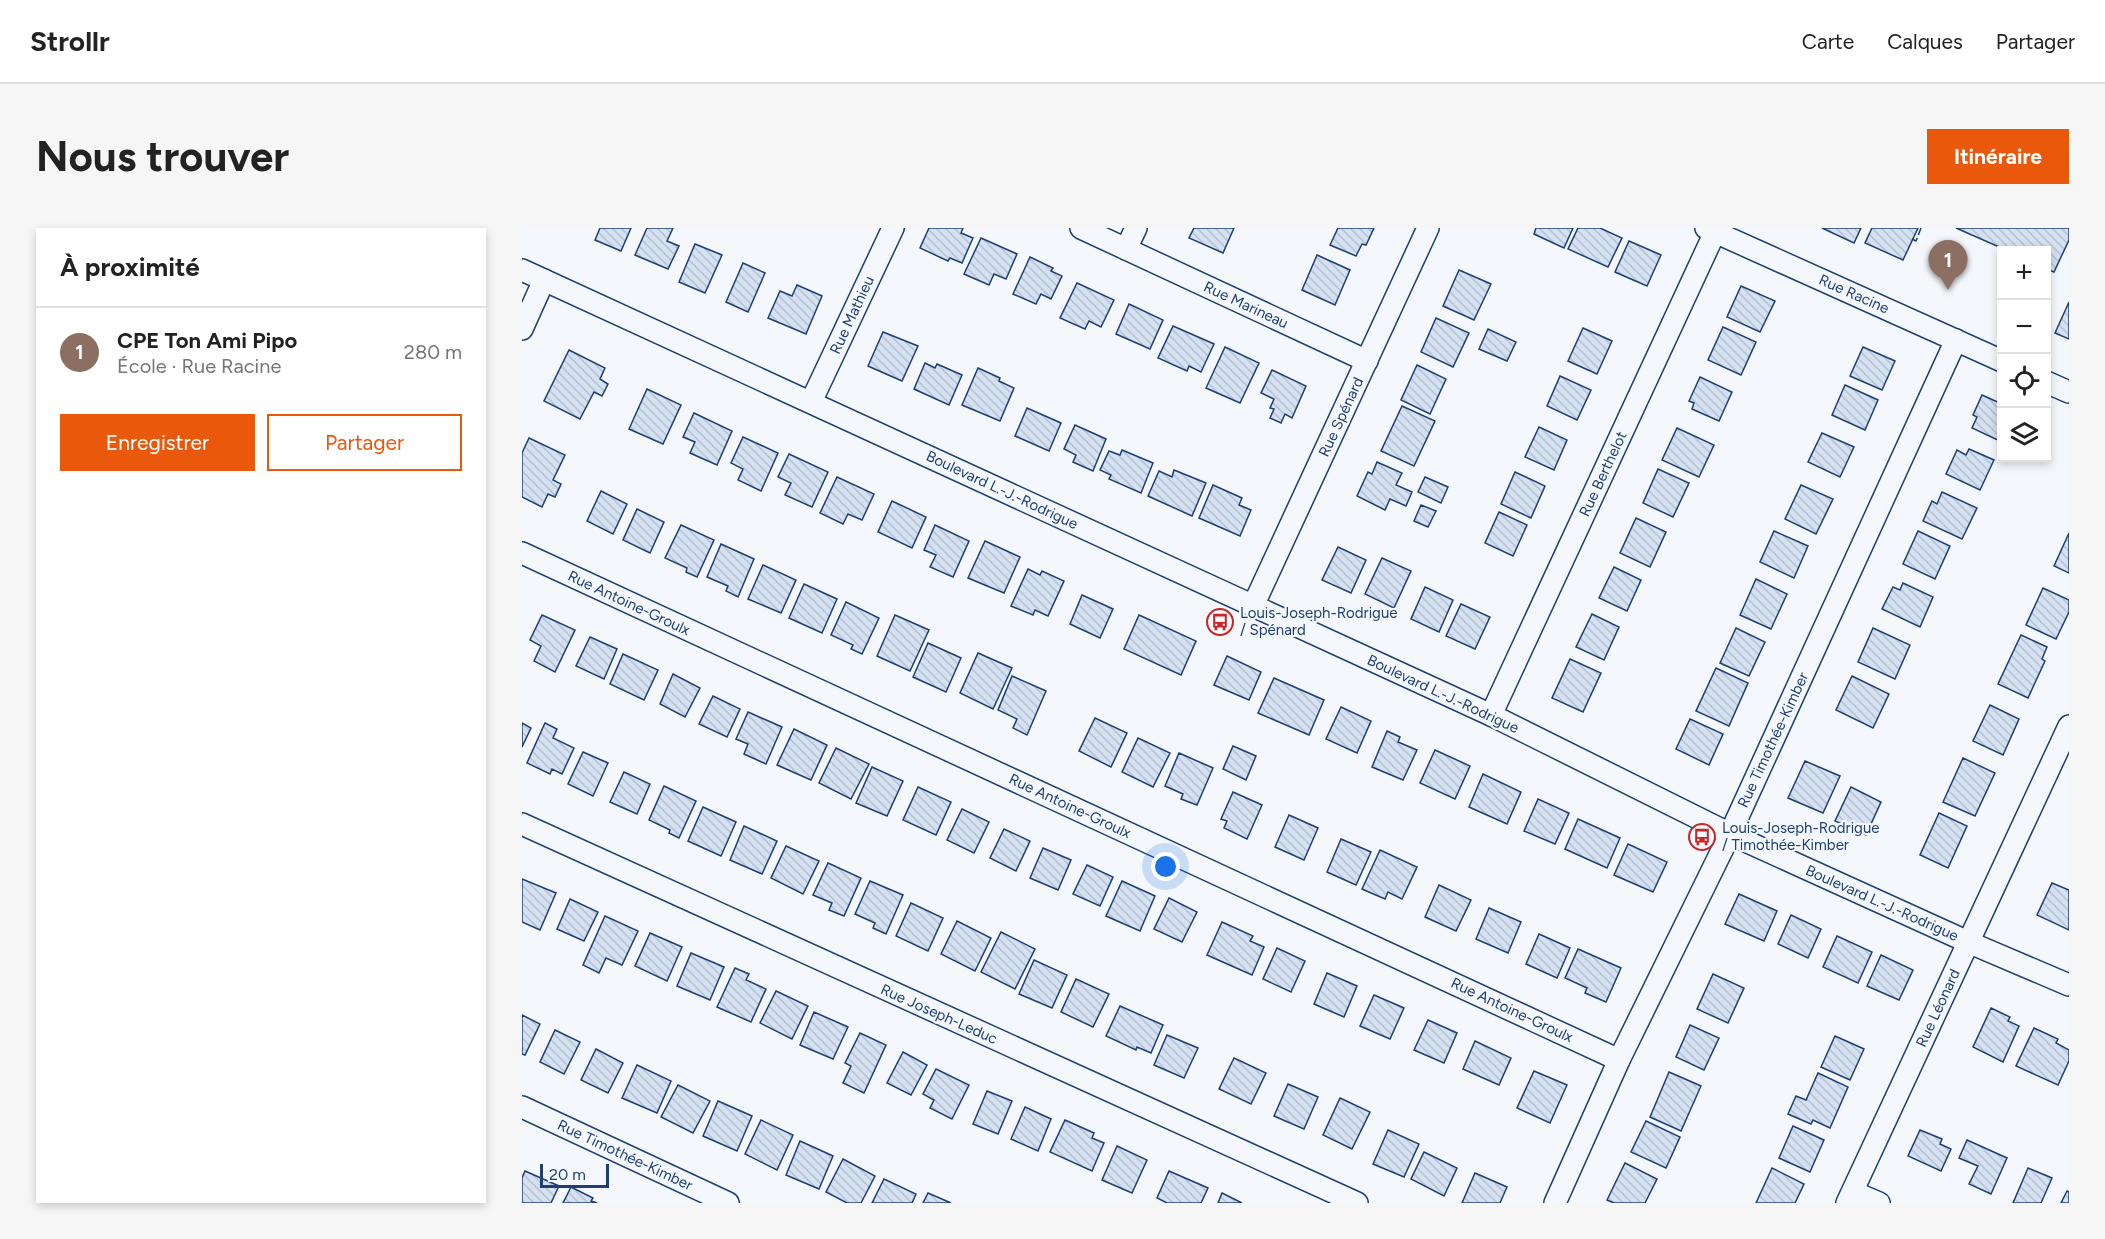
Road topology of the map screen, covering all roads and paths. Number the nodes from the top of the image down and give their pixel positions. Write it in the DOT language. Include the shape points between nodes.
graph roads {
  1 [pos="893,228"];
  2 [pos="1081,228"];
  3 [pos="1136,228"];
  4 [pos="1428,228"];
  5 [pos="1711,230"];
  6 [pos="1126,249"];
  7 [pos="522,270"];
  8 [pos="544,280"];
  9 [pos="522,329"];
  10 [pos="1956,340"];
  11 [pos="1997,359"];
  12 [pos="1366,361"];
  13 [pos="2051,384"];
  14 [pos="2069,392"];
  15 [pos="811,402"];
  16 [pos="522,553"];
  17 [pos="1254,606"];
  18 [pos="1491,715"];
  19 [pos="2069,726"];
  20 [pos="522,824"];
  21 [pos="1730,834"];
  22 [pos="1968,942"];
  23 [pos="2069,985"];
  24 [pos="1619,1060"];
  25 [pos="522,1107"];
  26 [pos="1850,1197"];
  27 [pos="728,1203"];
  28 [pos="1357,1203"];
  29 [pos="1556,1203"];
  30 [pos="1879,1203"];
  1 -- 15 [label="street, Rue Mathieu"];
  2 -- 6 [label="street, Rue Marineau"];
  3 -- 6 [label="street"];
  4 -- 12 [label="street, Rue Spénard"];
  5 -- 10 [label="street, Rue Racine"];
  5 -- 18 [label="street, Rue Berthelot"];
  6 -- 12 [label="street, Rue Marineau"];
  7 -- 8 [label="street, Boulevard L.-J.-Rodrigue"];
  8 -- 9 [label="street"];
  8 -- 15 [label="street, Boulevard L.-J.-Rodrigue"];
  10 -- 11 [label="street, Rue Racine"];
  10 -- 21 [label="street, Rue Timothée-Kimber"];
  12 -- 17 [label="street, Rue Spénard"];
  13 -- 14 [label="street"];
  15 -- 17 [label="street, Boulevard L.-J.-Rodrigue"];
  16 -- 24 [label="street, Rue Antoine-Groulx"];
  17 -- 18 [label="street, Boulevard L.-J.-Rodrigue"];
  18 -- 21 [label="street, Boulevard L.-J.-Rodrigue"];
  19 -- 22 [label="street, Rue Léonard"];
  20 -- 28 [label="street, Rue Joseph-Leduc"];
  21 -- 22 [label="street, Boulevard L.-J.-Rodrigue"];
  21 -- 24 [label="street, Rue Timothée-Kimber"];
  22 -- 23 [label="street, Boulevard L.-J.-Rodrigue"];
  22 -- 26 [label="street, Rue Léonard"];
  24 -- 29 [label="street, Rue Timothée-Kimber"];
  25 -- 27 [label="street, Rue Timothée-Kimber"];
  26 -- 30 [label="street, Rue Léonard"];
}
